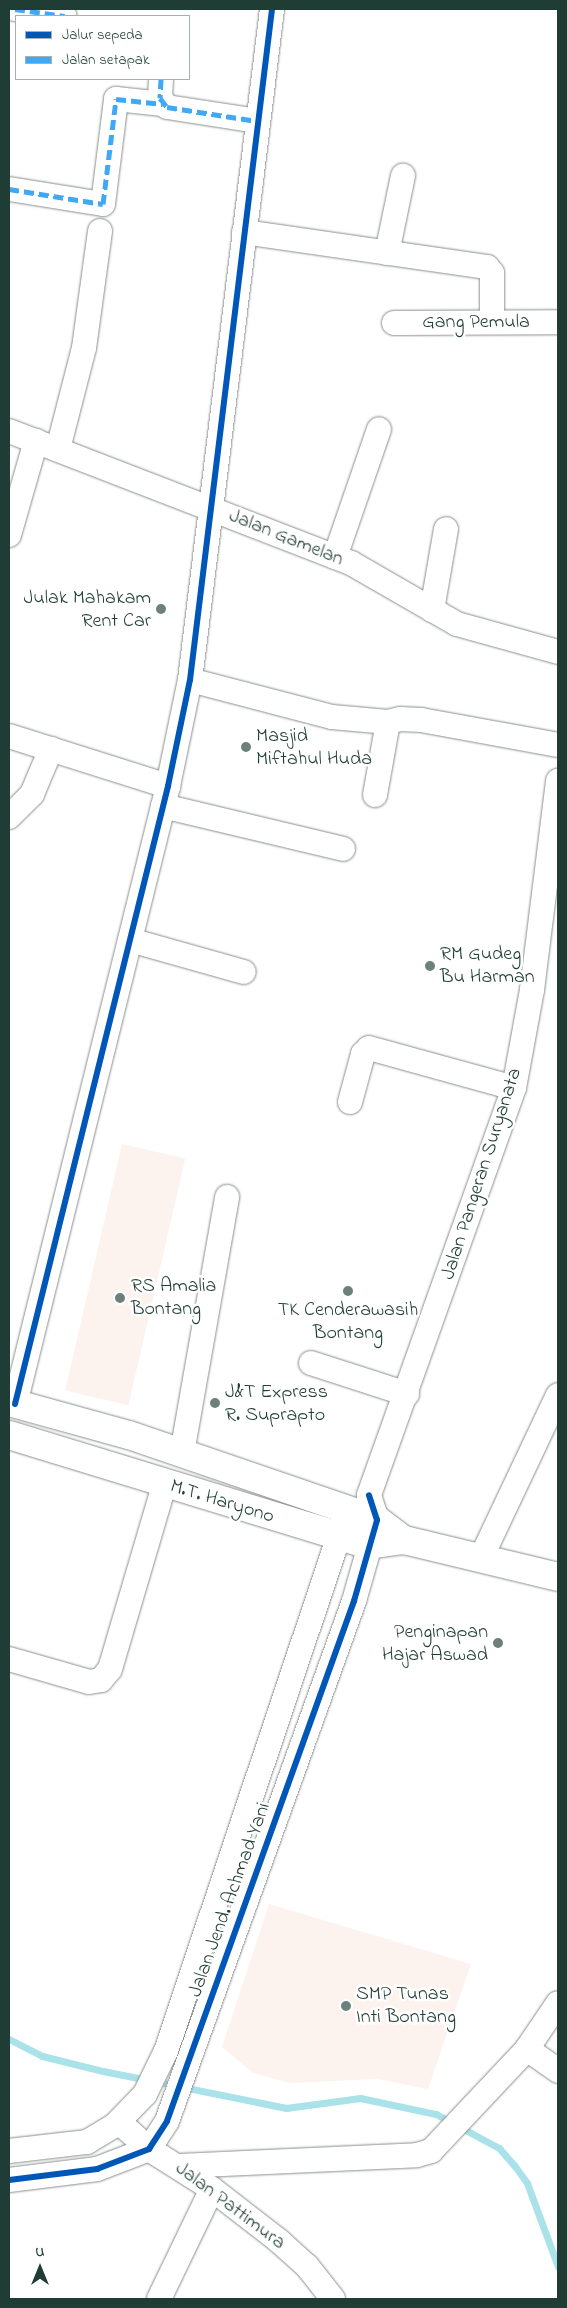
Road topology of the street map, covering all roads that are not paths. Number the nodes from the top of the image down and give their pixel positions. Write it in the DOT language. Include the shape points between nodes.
graph roads {
  1 [pos="15,9"];
  2 [pos="272,9"];
  3 [pos="58,15"];
  4 [pos="161,80"];
  5 [pos="163,104"];
  6 [pos="257,122"];
  7 [pos="403,176"];
  8 [pos="9,189"];
  9 [pos="100,230"];
  10 [pos="244,232"];
  11 [pos="387,253"];
  12 [pos="492,322"];
  13 [pos="558,322"];
  14 [pos="394,323"];
  15 [pos="379,429"];
  16 [pos="9,431"];
  17 [pos="36,441"];
  18 [pos="58,449"];
  19 [pos="213,508"];
  20 [pos="446,530"];
  21 [pos="9,535"];
  22 [pos="335,557"];
  23 [pos="432,610"];
  24 [pos="558,652"];
  25 [pos="190,680"];
  26 [pos="388,722"];
  27 [pos="9,736"];
  28 [pos="558,745"];
  29 [pos="51,749"];
  30 [pos="558,781"];
  31 [pos="375,795"];
  32 [pos="166,796"];
  33 [pos="9,817"];
  34 [pos="343,849"];
  35 [pos="130,940"];
  36 [pos="244,972"];
  37 [pos="514,1088"];
  38 [pos="350,1102"];
  39 [pos="227,1198"];
  40 [pos="311,1363"];
  41 [pos="407,1394"];
  42 [pos="558,1394"];
  43 [pos="12,1403"];
  44 [pos="9,1435"];
  45 [pos="182,1453"];
  46 [pos="164,1485"];
  47 [pos="365,1518"];
  48 [pos="340,1536"];
  49 [pos="481,1558"];
  50 [pos="558,1577"];
  51 [pos="9,1659"];
  52 [pos="558,2002"];
  53 [pos="527,2049"];
  54 [pos="558,2071"];
  55 [pos="119,2122"];
  56 [pos="148,2149"];
  57 [pos="9,2152"];
  58 [pos="179,2166"];
  59 [pos="9,2180"];
  60 [pos="212,2189"];
  61 [pos="159,2299"];
  62 [pos="333,2299"];
  1 -- 3 [label="street"];
  2 -- 6 [label="street"];
  4 -- 5 [label="street"];
  5 -- 6 [label="street"];
  5 -- 8 [label="street" via="116,99 103,204"];
  6 -- 10 [label="street"];
  7 -- 11 [label="street"];
  9 -- 18 [label="street" via="84,348"];
  10 -- 11 [label="street"];
  10 -- 19 [label="street"];
  11 -- 12 [label="street" via="491,270"];
  12 -- 13 [label="street, Gang Pemula"];
  12 -- 14 [label="street, Gang Pemula"];
  15 -- 22 [label="street"];
  16 -- 17 [label="street, Jalan Gamelan"];
  17 -- 18 [label="street, Jalan Gamelan"];
  17 -- 21 [label="street"];
  18 -- 19 [label="street, Jalan Gamelan"];
  19 -- 22 [label="street, Jalan Gamelan"];
  19 -- 25 [label="street"];
  20 -- 23 [label="street"];
  22 -- 23 [label="street, Jalan Gamelan" via="376,575"];
  23 -- 24 [label="street, Jalan Gamelan" via="457,624"];
  25 -- 26 [label="street" via="332,717"];
  25 -- 32 [label="street"];
  26 -- 28 [label="street" via="421,720"];
  26 -- 31 [label="street"];
  27 -- 29 [label="street"];
  29 -- 32 [label="street"];
  29 -- 33 [label="street" via="32,794"];
  30 -- 37 [label="street, Jalan Pangeran Suryanata" via="532,990"];
  32 -- 34 [label="street"];
  32 -- 35 [label="street"];
  35 -- 36 [label="street"];
  35 -- 43 [label="street"];
  37 -- 38 [label="street" via="369,1048 364,1054"];
  37 -- 41 [label="street, Jalan Pangeran Suryanata"];
  39 -- 45 [label="street"];
  40 -- 41 [label="street"];
  41 -- 47 [label="street, Jalan Pangeran Suryanata"];
  42 -- 49 [label="street"];
  43 -- 45 [label="main road, M.T. Haryono"];
  44 -- 46 [label="main road, M.T. Haryono"];
  45 -- 47 [label="main road, M.T. Haryono"];
  46 -- 48 [label="main road, M.T. Haryono"];
  46 -- 51 [label="street" via="110,1670 101,1680 89,1682"];
  47 -- 48 [label="main road, M.T. Haryono"];
  47 -- 49 [label="main road, M.T. Haryono" via="404,1540"];
  47 -- 56 [label="street, Jalan Jend. Achmad Yani" via="354,1601 191,2058 166,2121"];
  48 -- 55 [label="street, Jalan Jend. Achmad Yani" via="166,2051 145,2094"];
  49 -- 50 [label="main road"];
  52 -- 53 [label="street"];
  53 -- 54 [label="street"];
  53 -- 58 [label="street" via="437,2147 417,2155"];
  55 -- 56 [label="street, Jalan Pattimura"];
  55 -- 57 [label="street, Jalan Jend. Achmad Yani" via="87,2142"];
  56 -- 58 [label="street, Jalan Pattimura"];
  56 -- 59 [label="street" via="97,2169"];
  58 -- 60 [label="street, Jalan Pattimura"];
  60 -- 61 [label="street"];
  60 -- 62 [label="street, Jalan Pattimura" via="307,2266"];
}
